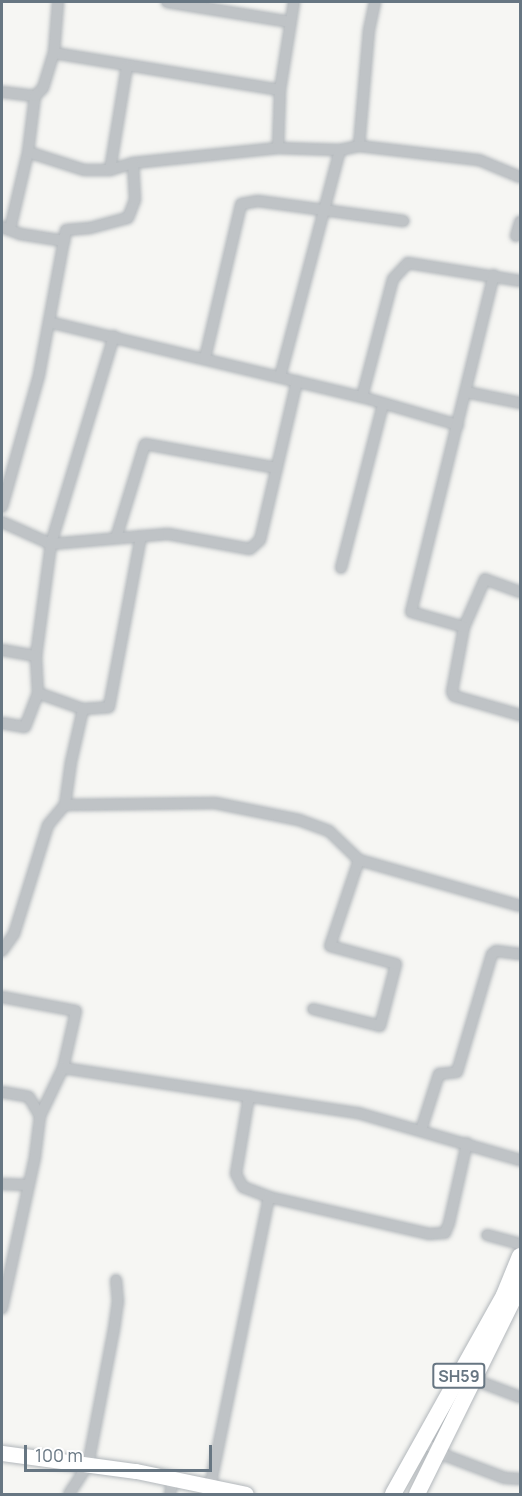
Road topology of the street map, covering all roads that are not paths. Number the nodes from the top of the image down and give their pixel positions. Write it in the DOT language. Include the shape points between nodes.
graph roads {
  1 [pos="58,2"];
  2 [pos="168,2"];
  3 [pos="294,2"];
  4 [pos="375,2"];
  5 [pos="290,22"];
  6 [pos="54,53"];
  7 [pos="127,66"];
  8 [pos="280,90"];
  9 [pos="2,92"];
  10 [pos="34,96"];
  11 [pos="359,146"];
  12 [pos="278,148"];
  13 [pos="340,150"];
  14 [pos="28,152"];
  15 [pos="133,163"];
  16 [pos="110,170"];
  17 [pos="520,177"];
  18 [pos="323,210"];
  19 [pos="404,220"];
  20 [pos="520,222"];
  21 [pos="6,228"];
  22 [pos="516,236"];
  23 [pos="64,241"];
  24 [pos="494,275"];
  25 [pos="520,281"];
  26 [pos="49,322"];
  27 [pos="114,336"];
  28 [pos="205,358"];
  29 [pos="280,377"];
  30 [pos="297,381"];
  31 [pos="466,392"];
  32 [pos="362,397"];
  33 [pos="520,403"];
  34 [pos="383,404"];
  35 [pos="458,425"];
  36 [pos="277,468"];
  37 [pos="2,507"];
  38 [pos="2,522"];
  39 [pos="141,536"];
  40 [pos="116,538"];
  41 [pos="51,544"];
  42 [pos="341,568"];
  43 [pos="520,592"];
  44 [pos="464,627"];
  45 [pos="2,650"];
  46 [pos="36,656"];
  47 [pos="38,693"];
  48 [pos="83,709"];
  49 [pos="520,715"];
  50 [pos="2,723"];
  51 [pos="65,805"];
  52 [pos="359,860"];
  53 [pos="520,906"];
  54 [pos="2,951"];
  55 [pos="520,954"];
  56 [pos="2,997"];
  57 [pos="313,1009"];
  58 [pos="63,1068"];
  59 [pos="2,1092"];
  60 [pos="249,1096"];
  61 [pos="40,1116"];
  62 [pos="421,1130"];
  63 [pos="467,1143"];
  64 [pos="520,1160"];
  65 [pos="2,1184"];
  66 [pos="28,1185"];
  67 [pos="269,1197"];
  68 [pos="487,1236"];
  69 [pos="520,1244"];
  70 [pos="520,1256"];
  71 [pos="116,1280"];
  72 [pos="515,1295"];
  73 [pos="2,1308"];
  74 [pos="475,1380"];
  75 [pos="520,1397"];
  76 [pos="421,1441"];
  77 [pos="2,1453"];
  78 [pos="442,1453"];
  79 [pos="88,1465"];
  80 [pos="520,1479"];
  81 [pos="172,1487"];
  82 [pos="210,1487"];
  83 [pos="69,1494"];
  84 [pos="246,1494"];
  85 [pos="393,1494"];
  86 [pos="417,1494"];
  1 -- 6 [label="street"];
  2 -- 5 [label="street"];
  3 -- 5 [label="street"];
  4 -- 11 [label="street"];
  5 -- 8 [label="street"];
  6 -- 7 [label="street"];
  6 -- 10 [label="street" via="43,88"];
  7 -- 8 [label="street"];
  7 -- 16 [label="street"];
  8 -- 12 [label="street"];
  9 -- 10 [label="street"];
  10 -- 14 [label="street"];
  11 -- 13 [label="street"];
  11 -- 17 [label="street" via="478,160"];
  12 -- 13 [label="street"];
  12 -- 15 [label="street"];
  13 -- 18 [label="street"];
  14 -- 16 [label="street" via="84,170"];
  14 -- 21 [label="street"];
  15 -- 16 [label="street"];
  15 -- 23 [label="street" via="135,200 128,218 66,230"];
  18 -- 19 [label="street"];
  18 -- 28 [label="street" via="258,201 241,204"];
  18 -- 29 [label="street"];
  20 -- 22 [label="street"];
  21 -- 23 [label="street"];
  23 -- 26 [label="street"];
  24 -- 25 [label="street"];
  24 -- 31 [label="street"];
  24 -- 32 [label="street" via="408,263 393,279"];
  26 -- 27 [label="street"];
  26 -- 37 [label="street" via="39,375"];
  27 -- 28 [label="street"];
  27 -- 41 [label="street"];
  28 -- 29 [label="street"];
  29 -- 30 [label="street"];
  30 -- 32 [label="street"];
  30 -- 36 [label="street"];
  31 -- 33 [label="street"];
  31 -- 35 [label="street"];
  32 -- 34 [label="street"];
  34 -- 35 [label="street"];
  34 -- 42 [label="street"];
  35 -- 44 [label="street" via="411,612"];
  36 -- 39 [label="street" via="260,540 250,549 168,534"];
  36 -- 40 [label="street" via="145,444"];
  38 -- 41 [label="street"];
  39 -- 40 [label="street"];
  39 -- 48 [label="street" via="109,707"];
  40 -- 41 [label="street"];
  41 -- 46 [label="street"];
  43 -- 44 [label="street" via="485,579"];
  44 -- 49 [label="street" via="454,696"];
  45 -- 46 [label="street"];
  46 -- 47 [label="street"];
  47 -- 48 [label="street"];
  47 -- 50 [label="street" via="25,727"];
  48 -- 51 [label="street"];
  51 -- 52 [label="street" via="215,803 299,820 329,831"];
  51 -- 54 [label="street" via="48,825 14,934"];
  52 -- 53 [label="street"];
  52 -- 57 [label="street" via="330,946 396,964 380,1026"];
  55 -- 62 [label="street" via="492,954 457,1072 439,1074"];
  56 -- 58 [label="street" via="76,1011"];
  58 -- 60 [label="street"];
  58 -- 61 [label="street"];
  59 -- 61 [label="street" via="29,1097"];
  60 -- 62 [label="street" via="358,1113"];
  60 -- 67 [label="street" via="236,1174 243,1186"];
  61 -- 66 [label="street"];
  62 -- 63 [label="street"];
  63 -- 64 [label="street"];
  63 -- 67 [label="street" via="449,1223 445,1233 438,1235"];
  65 -- 66 [label="street"];
  66 -- 73 [label="street"];
  67 -- 82 [label="street"];
  68 -- 69 [label="street"];
  70 -- 72 [label="main road, SH59"];
  71 -- 79 [label="street" via="114,1329"];
  72 -- 74 [label="main road"];
  72 -- 76 [label="main road, SH59"];
  74 -- 75 [label="street"];
  74 -- 78 [label="main road"];
  76 -- 78 [label="street"];
  76 -- 85 [label="main road, SH59"];
  77 -- 79 [label="street"];
  78 -- 80 [label="street" via="505,1478"];
  78 -- 86 [label="main road"];
  79 -- 81 [label="street"];
  79 -- 83 [label="street"];
  81 -- 82 [label="street"];
  82 -- 84 [label="street"];
}
